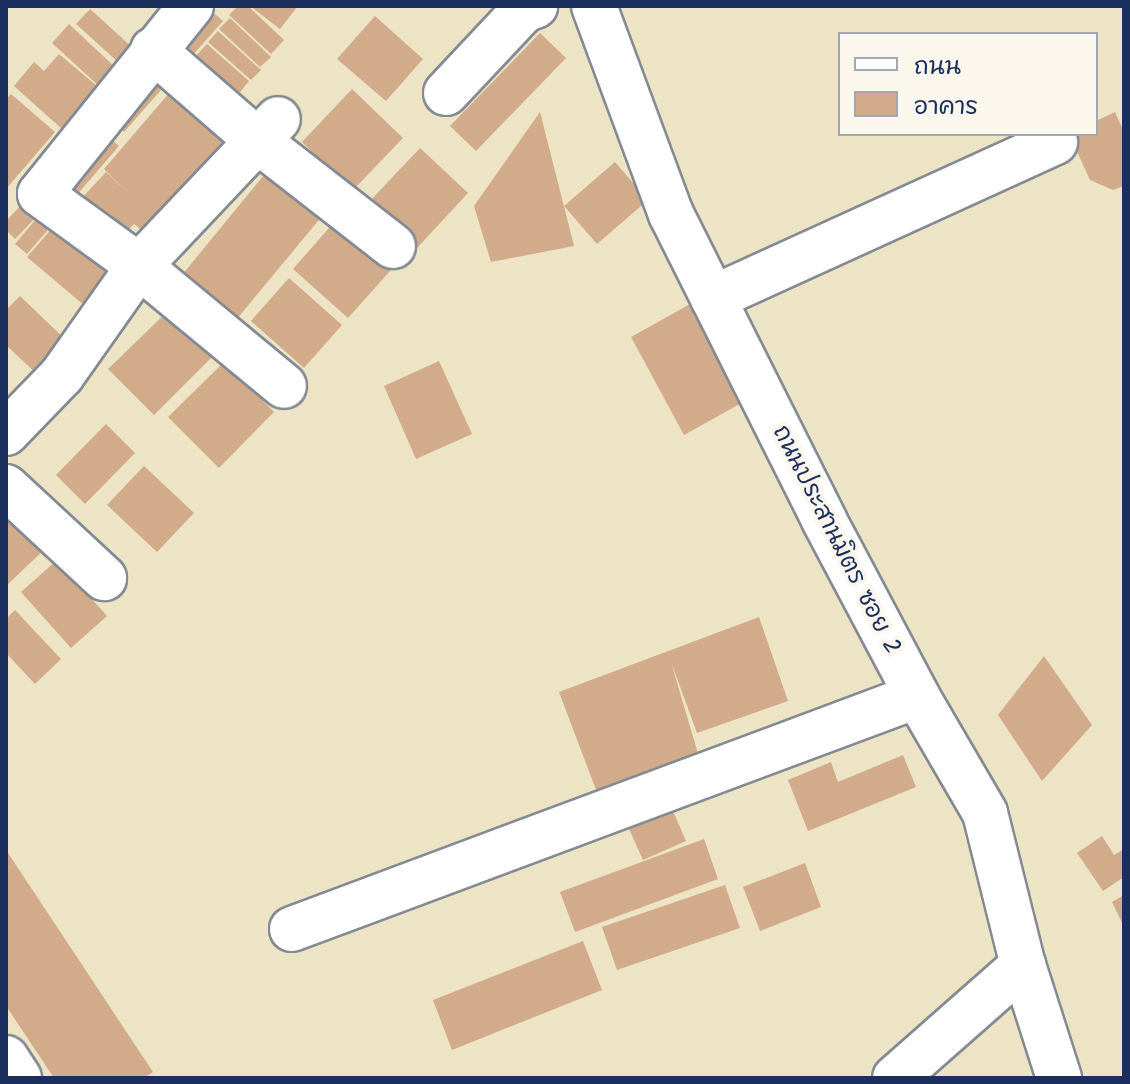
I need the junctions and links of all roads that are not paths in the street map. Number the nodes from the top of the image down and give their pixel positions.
1 (191, 6) edge
2 (535, 6) edge
3 (594, 6) edge
4 (153, 50) junction
5 (446, 93) dead end
6 (268, 130) junction
7 (1055, 142) dead end
8 (393, 246) dead end
9 (139, 266) junction
10 (713, 298) junction
11 (284, 386) dead end
12 (6, 433) edge
13 (6, 487) edge
14 (104, 578) dead end
15 (917, 696) junction
16 (292, 929) dead end
17 (1023, 965) junction
18 (6, 1058) edge
19 (19, 1078) edge
20 (895, 1078) edge
21 (1059, 1078) edge

1 - 4 street
2 - 5 street
3 - 10 street, ถนนประสานมิตร ซอย 2
4 - 6 street
4 - 9 street
6 - 8 street
6 - 9 street
7 - 10 street
9 - 11 street
9 - 12 street
10 - 15 street, ถนนประสานมิตร ซอย 2
13 - 14 street
15 - 16 street
15 - 17 street, ถนนประสานมิตร ซอย 2
17 - 20 street
17 - 21 street, ถนนประสานมิตร ซอย 2
18 - 19 street

